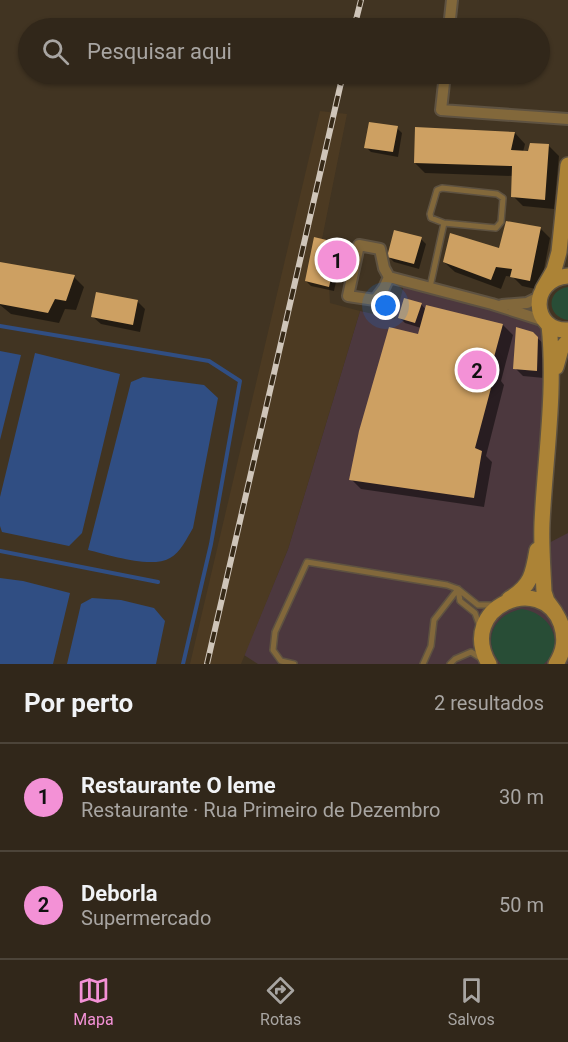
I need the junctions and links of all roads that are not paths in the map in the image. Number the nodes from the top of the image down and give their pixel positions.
1 (452, 0) edge
2 (450, 18) edge
3 (444, 84) edge
4 (568, 119) edge
5 (568, 165) edge
6 (444, 223) junction
7 (562, 226) junction
8 (568, 257) edge
9 (568, 276) edge
10 (388, 277) junction
11 (430, 288) junction
12 (541, 293) junction
13 (492, 304) junction
14 (547, 323) junction
15 (568, 330) edge
16 (568, 341) edge
17 (550, 390) junction
18 (542, 526) junction
19 (458, 590) junction
20 (502, 604) junction
21 (560, 617) edge
22 (482, 632) junction
23 (564, 652) edge
24 (294, 664) edge
25 (423, 664) edge
26 (450, 664) edge
27 (489, 664) edge

1 - 2 street
3 - 4 street
5 - 7 main road
6 - 6 lane
6 - 11 lane
7 - 8 main road
7 - 12 main road
9 - 12 main road
10 - 10 street
10 - 11 street
11 - 13 street
12 - 13 street
12 - 14 main road
13 - 14 street
14 - 15 main road
14 - 17 main road
16 - 17 main road
17 - 18 main road
18 - 20 main road
18 - 21 main road
19 - 20 lane
19 - 22 lane
19 - 24 lane
19 - 25 lane
20 - 21 main road
20 - 22 main road
21 - 23 main road
22 - 27 main road
26 - 27 lane

